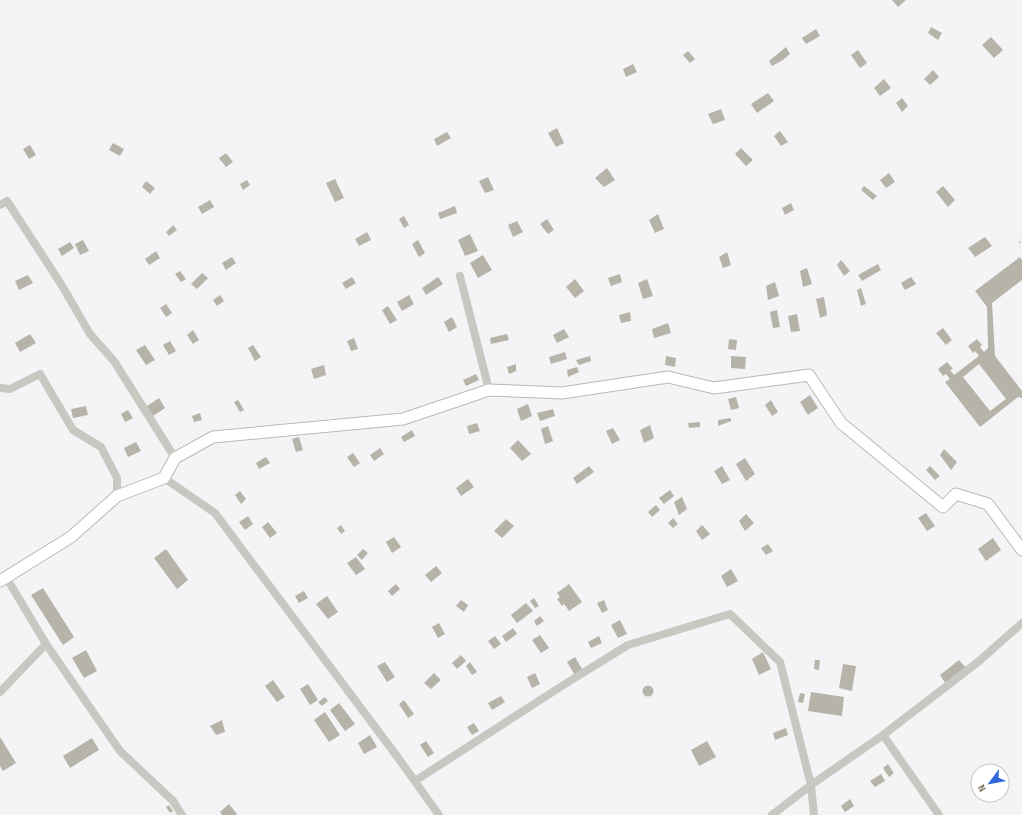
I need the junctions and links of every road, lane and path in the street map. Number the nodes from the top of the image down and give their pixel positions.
1 (0, 205) edge
2 (1022, 240) edge
3 (1019, 243) dead end
4 (460, 276) dead end
5 (0, 388) edge
6 (489, 390) junction
7 (175, 458) junction
8 (164, 478) junction
9 (118, 496) junction
10 (1022, 550) edge
11 (3, 579) edge
12 (1022, 623) edge
13 (46, 644) junction
14 (0, 692) edge
15 (883, 735) junction
16 (415, 781) junction
17 (811, 785) junction
18 (182, 815) edge
19 (439, 815) edge
20 (772, 815) edge
21 (814, 815) edge
22 (939, 815) edge

1 - 7 street
2 - 3 path
4 - 6 street
5 - 9 street
6 - 7 street
6 - 10 street
7 - 8 street
8 - 9 street
8 - 16 street
9 - 11 street
11 - 13 street
12 - 15 street
13 - 14 street
13 - 18 street
15 - 17 street
15 - 22 street
16 - 17 street
16 - 19 street
17 - 20 street
17 - 21 street

